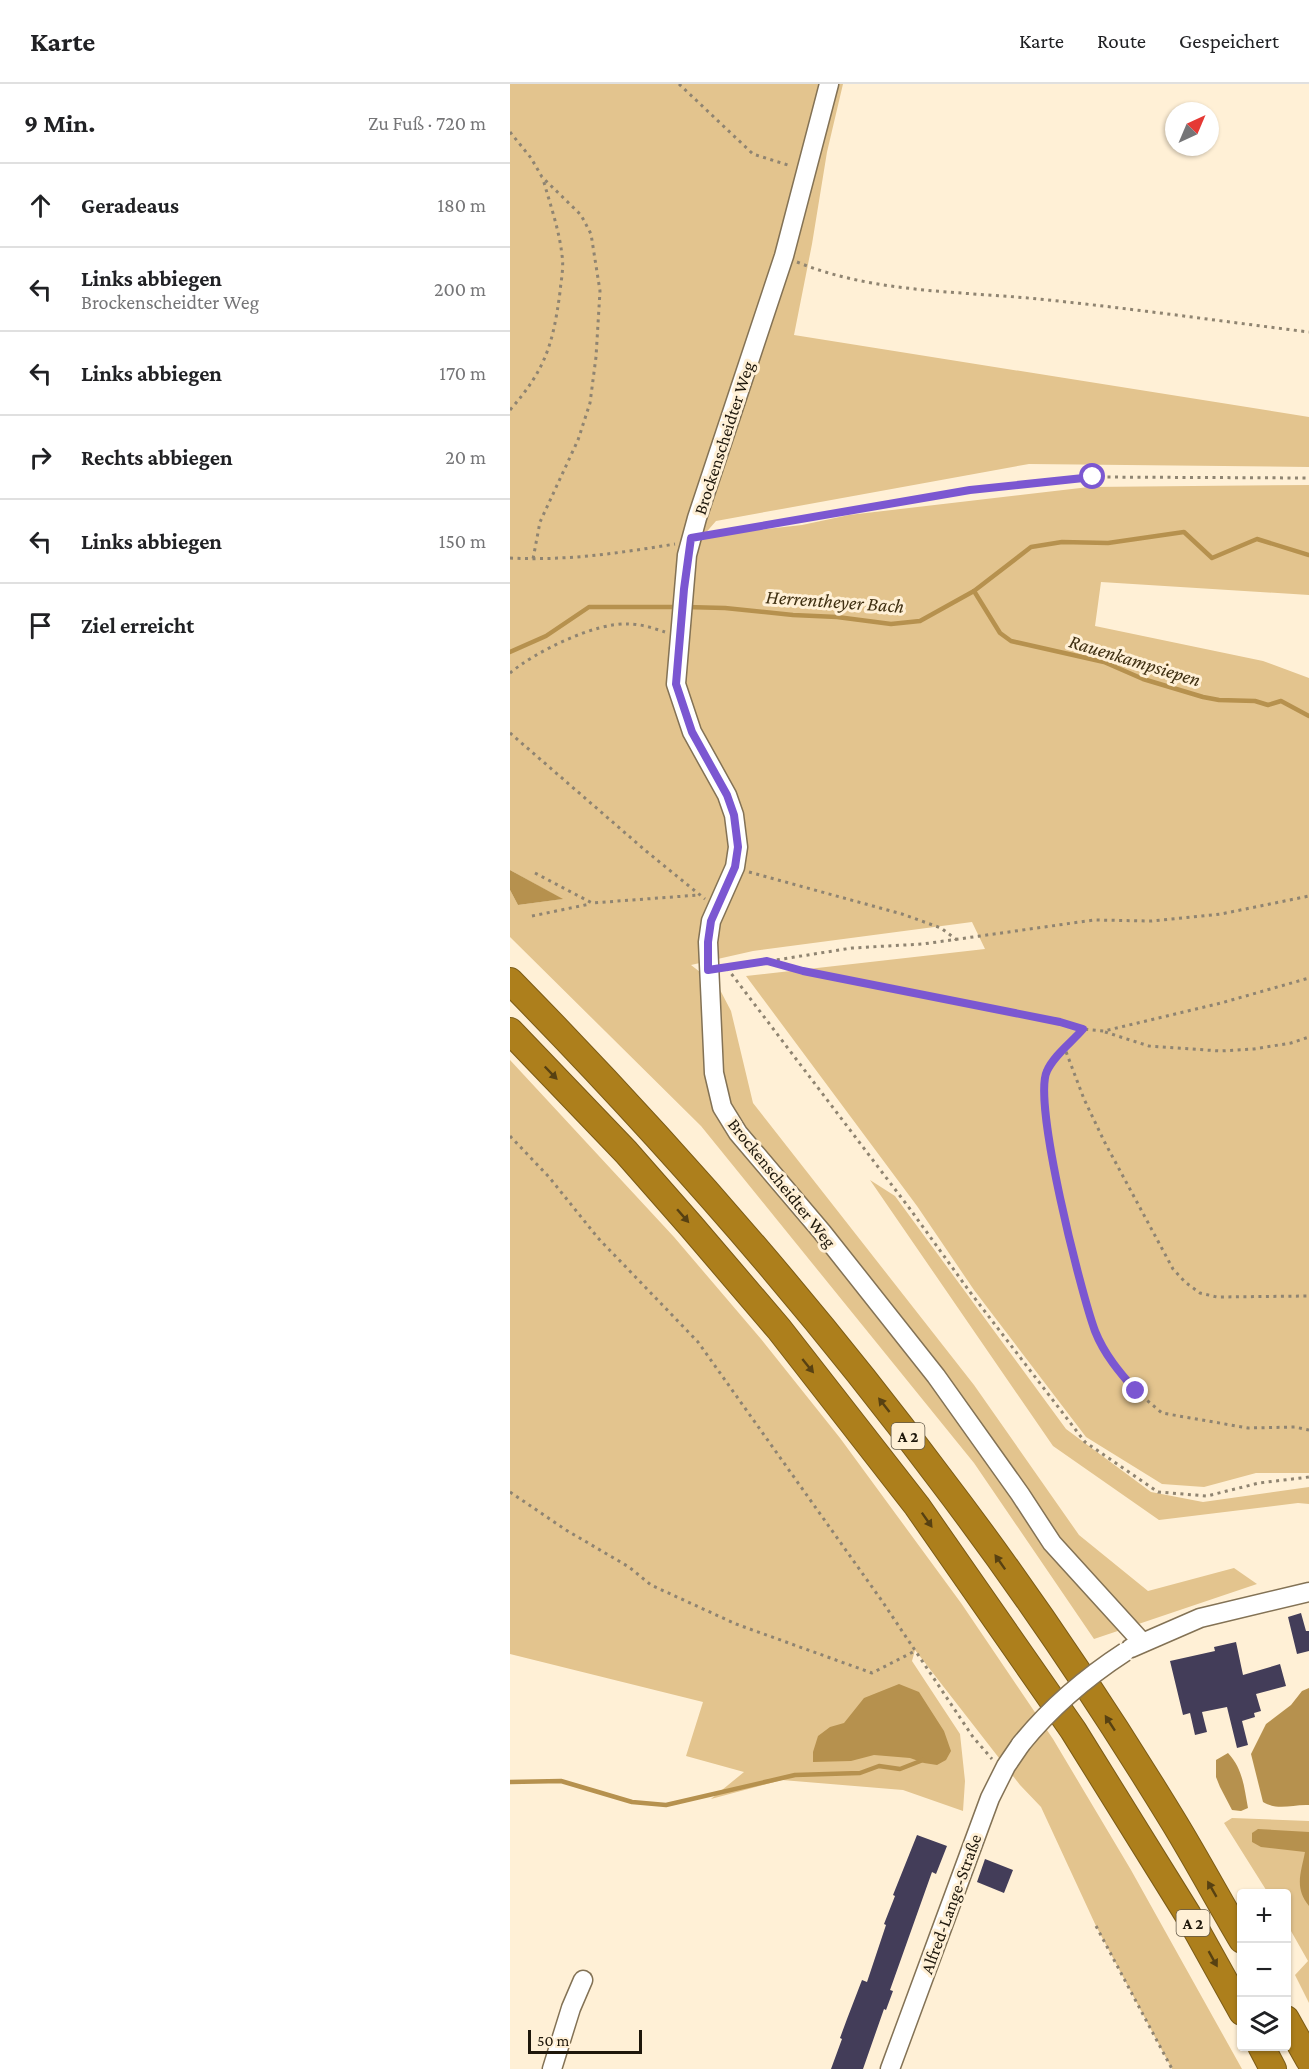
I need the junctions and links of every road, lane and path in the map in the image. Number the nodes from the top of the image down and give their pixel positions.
1 (679, 84) edge
2 (829, 84) edge
3 (510, 132) edge
4 (807, 171) junction
5 (542, 177) junction
6 (784, 256) junction
7 (1309, 332) edge
8 (510, 410) edge
9 (1309, 478) edge
10 (691, 538) junction
11 (510, 558) edge
12 (533, 559) junction
13 (681, 629) junction
14 (510, 673) edge
15 (510, 733) edge
16 (735, 867) junction
17 (534, 873) dead end
18 (699, 894) junction
19 (1309, 896) edge
20 (719, 901) junction
21 (592, 903) junction
22 (532, 916) dead end
23 (957, 940) junction
24 (767, 961) junction
25 (727, 968) junction
26 (708, 970) junction
27 (1309, 978) edge
28 (510, 981) edge
29 (1083, 1029) junction
30 (510, 1031) edge
31 (1104, 1031) junction
32 (1309, 1037) edge
33 (1065, 1049) junction
34 (510, 1136) edge
35 (1309, 1296) edge
36 (1309, 1430) edge
37 (1309, 1477) edge
38 (510, 1492) edge
39 (1309, 1592) edge
40 (1142, 1642) junction
41 (915, 1651) junction
42 (1006, 1766) junction
43 (1095, 1926) dead end
44 (1237, 1931) edge
45 (583, 1980) dead end
46 (1237, 2003) edge
47 (1291, 2026) edge
48 (1264, 2051) edge
49 (1309, 2060) edge
50 (552, 2069) edge
51 (890, 2069) edge
52 (1172, 2069) edge
53 (1273, 2069) edge

1 - 4 path
2 - 4 street, Brockenscheidter Weg
3 - 5 path
4 - 6 street, Brockenscheidter Weg
5 - 8 path
5 - 12 path
6 - 7 path
6 - 10 street, Brockenscheidter Weg
9 - 10 path
10 - 12 path
10 - 13 street, Brockenscheidter Weg
11 - 12 path
13 - 14 path
13 - 16 street, Brockenscheidter Weg
15 - 18 path
16 - 20 street, Brockenscheidter Weg
16 - 23 path
17 - 21 path
18 - 20 path
18 - 20 path
18 - 21 path
19 - 23 path
20 - 26 street, Brockenscheidter Weg
21 - 22 path
23 - 24 path
24 - 25 path
24 - 29 path
25 - 26 path
25 - 37 path
26 - 40 street, Brockenscheidter Weg
27 - 31 path
44 -> 28 highway, A 2
29 - 31 path
29 - 33 path
30 -> 46 highway, A 2
31 - 32 path
33 - 35 path
33 - 36 path
34 - 41 path
38 - 41 path
39 - 40 street, Alfred-Lange-Straße
40 - 42 street, Alfred-Lange-Straße, bridge
41 - 42 path
42 - 51 street, Alfred-Lange-Straße
43 - 52 path
45 - 50 street
47 - 49 highway
48 - 53 highway

